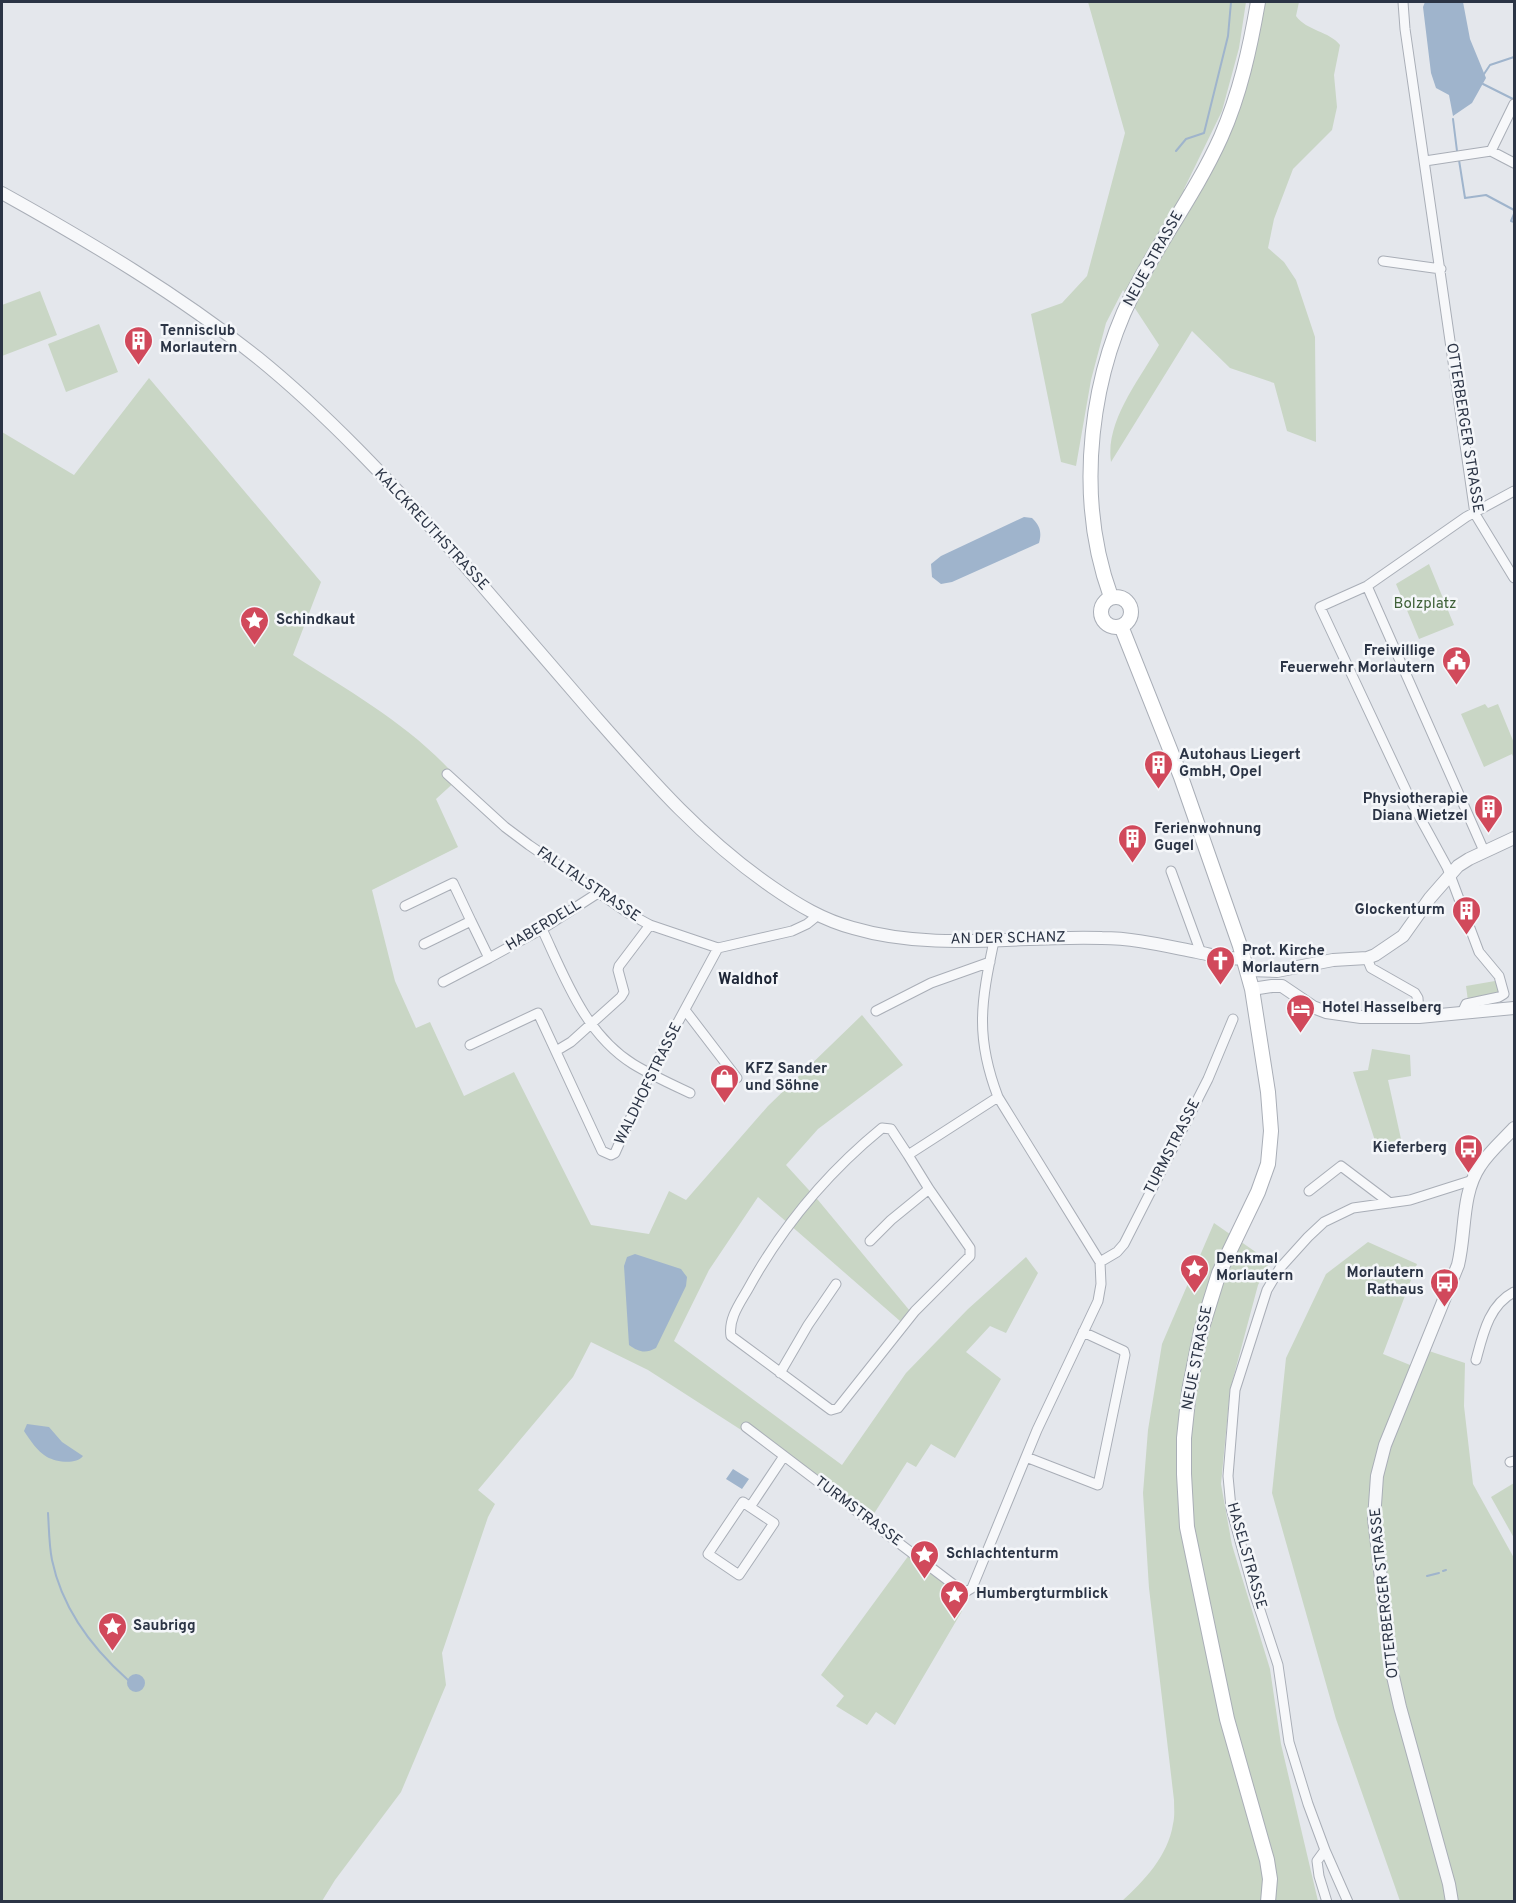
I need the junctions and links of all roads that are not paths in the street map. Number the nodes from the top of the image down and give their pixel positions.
1 (1258, 2) edge
2 (1403, 2) edge
3 (1515, 104) edge
4 (1491, 151) junction
5 (1425, 160) junction
6 (1515, 163) edge
7 (2, 193) edge
8 (1383, 261) dead end
9 (1441, 269) junction
10 (1515, 491) edge
11 (1475, 514) junction
12 (1515, 578) edge
13 (1367, 586) junction
14 (1111, 597) junction
15 (1121, 626) junction
16 (447, 774) dead end
17 (1515, 838) edge
18 (1484, 851) junction
19 (1171, 872) dead end
20 (1450, 873) junction
21 (598, 893) junction
22 (405, 906) dead end
23 (818, 916) junction
24 (471, 921) junction
25 (650, 925) junction
26 (542, 929) junction
27 (994, 941) junction
28 (424, 944) dead end
29 (718, 948) junction
30 (1201, 953) junction
31 (489, 958) junction
32 (1367, 958) junction
33 (990, 962) junction
34 (1246, 964) junction
35 (1276, 971) junction
36 (443, 982) dead end
37 (1277, 986) junction
38 (1252, 989) junction
39 (1515, 1008) edge
40 (685, 1010) junction
41 (876, 1011) dead end
42 (1462, 1013) junction
43 (1419, 1017) junction
44 (1233, 1018) dead end
45 (591, 1024) junction
46 (470, 1045) dead end
47 (556, 1051) junction
48 (650, 1074) junction
49 (737, 1078) dead end
50 (690, 1093) dead end
51 (998, 1097) junction
52 (1515, 1128) edge
53 (908, 1155) junction
54 (1473, 1180) junction
55 (929, 1189) junction
56 (1309, 1191) dead end
57 (1390, 1203) junction
58 (870, 1241) dead end
59 (1100, 1262) junction
60 (836, 1284) dead end
61 (1515, 1292) edge
62 (1083, 1332) junction
63 (1476, 1360) dead end
64 (780, 1373) junction
65 (746, 1427) dead end
66 (784, 1456) junction
67 (1026, 1457) junction
68 (750, 1507) junction
69 (1325, 1850) junction
70 (1268, 1902) edge
71 (1327, 1902) edge
72 (1348, 1902) edge
73 (1452, 1902) edge

1 - 14 main road, NEUE STRASSE
2 - 5 street, OTTERBERGER STRASSE
3 - 4 street
4 - 5 street
4 - 6 street
5 - 9 street, OTTERBERGER STRASSE
7 - 23 street, KALCKREUTHSTRASSE
8 - 9 street
9 - 11 street, OTTERBERGER STRASSE
10 - 11 street
11 - 12 street, OTTERBERGER STRASSE
11 - 13 street
13 - 18 street
13 - 20 street
14 - 15 main road
14 - 15 main road
15 - 34 main road, NEUE STRASSE
16 - 21 street, FALLTALSTRASSE
17 - 18 street
18 - 20 street
19 - 30 street
20 - 32 street
20 - 42 street
21 - 25 street, FALLTALSTRASSE
21 - 26 street, HABERDELL
22 - 24 street, HABERDELL
23 - 27 street, AN DER SCHANZ
23 - 29 street
24 - 28 street
24 - 31 street, HABERDELL
25 - 29 street, FALLTALSTRASSE
25 - 45 street
26 - 31 street, HABERDELL
26 - 45 street
27 - 30 street, AN DER SCHANZ
27 - 33 street
29 - 40 street, WALDHOFSTRASSE
30 - 34 street, AN DER SCHANZ
31 - 36 street, HABERDELL
32 - 35 street, AN DER SCHANZ
32 - 43 street
33 - 41 street
33 - 51 street
34 - 35 street, AN DER SCHANZ
34 - 38 main road, NEUE STRASSE
35 - 37 street
37 - 38 street
37 - 43 street
38 - 70 main road, NEUE STRASSE
39 - 42 street
40 - 48 street, WALDHOFSTRASSE
40 - 49 street, WALDHOFSTRASSE
42 - 43 street
44 - 59 street, TURMSTRASSE
45 - 47 street
45 - 48 street
46 - 47 street
47 - 48 street, WALDHOFSTRASSE
48 - 50 street
51 - 53 street
51 - 59 street
52 - 54 street, OTTERBERGER STRASSE
53 - 55 street
53 - 64 street
54 - 57 street, HASELSTRASSE
54 - 73 street, OTTERBERGER STRASSE
55 - 58 street
55 - 64 street
56 - 57 street
57 - 69 street, HASELSTRASSE
59 - 62 street, TURMSTRASSE
60 - 64 street
61 - 63 street
62 - 67 street, TURMSTRASSE
62 - 67 street
65 - 66 street, TURMSTRASSE
66 - 67 street, TURMSTRASSE
66 - 68 street
68 - 68 street
69 - 71 street
69 - 72 street, HASELSTRASSE

